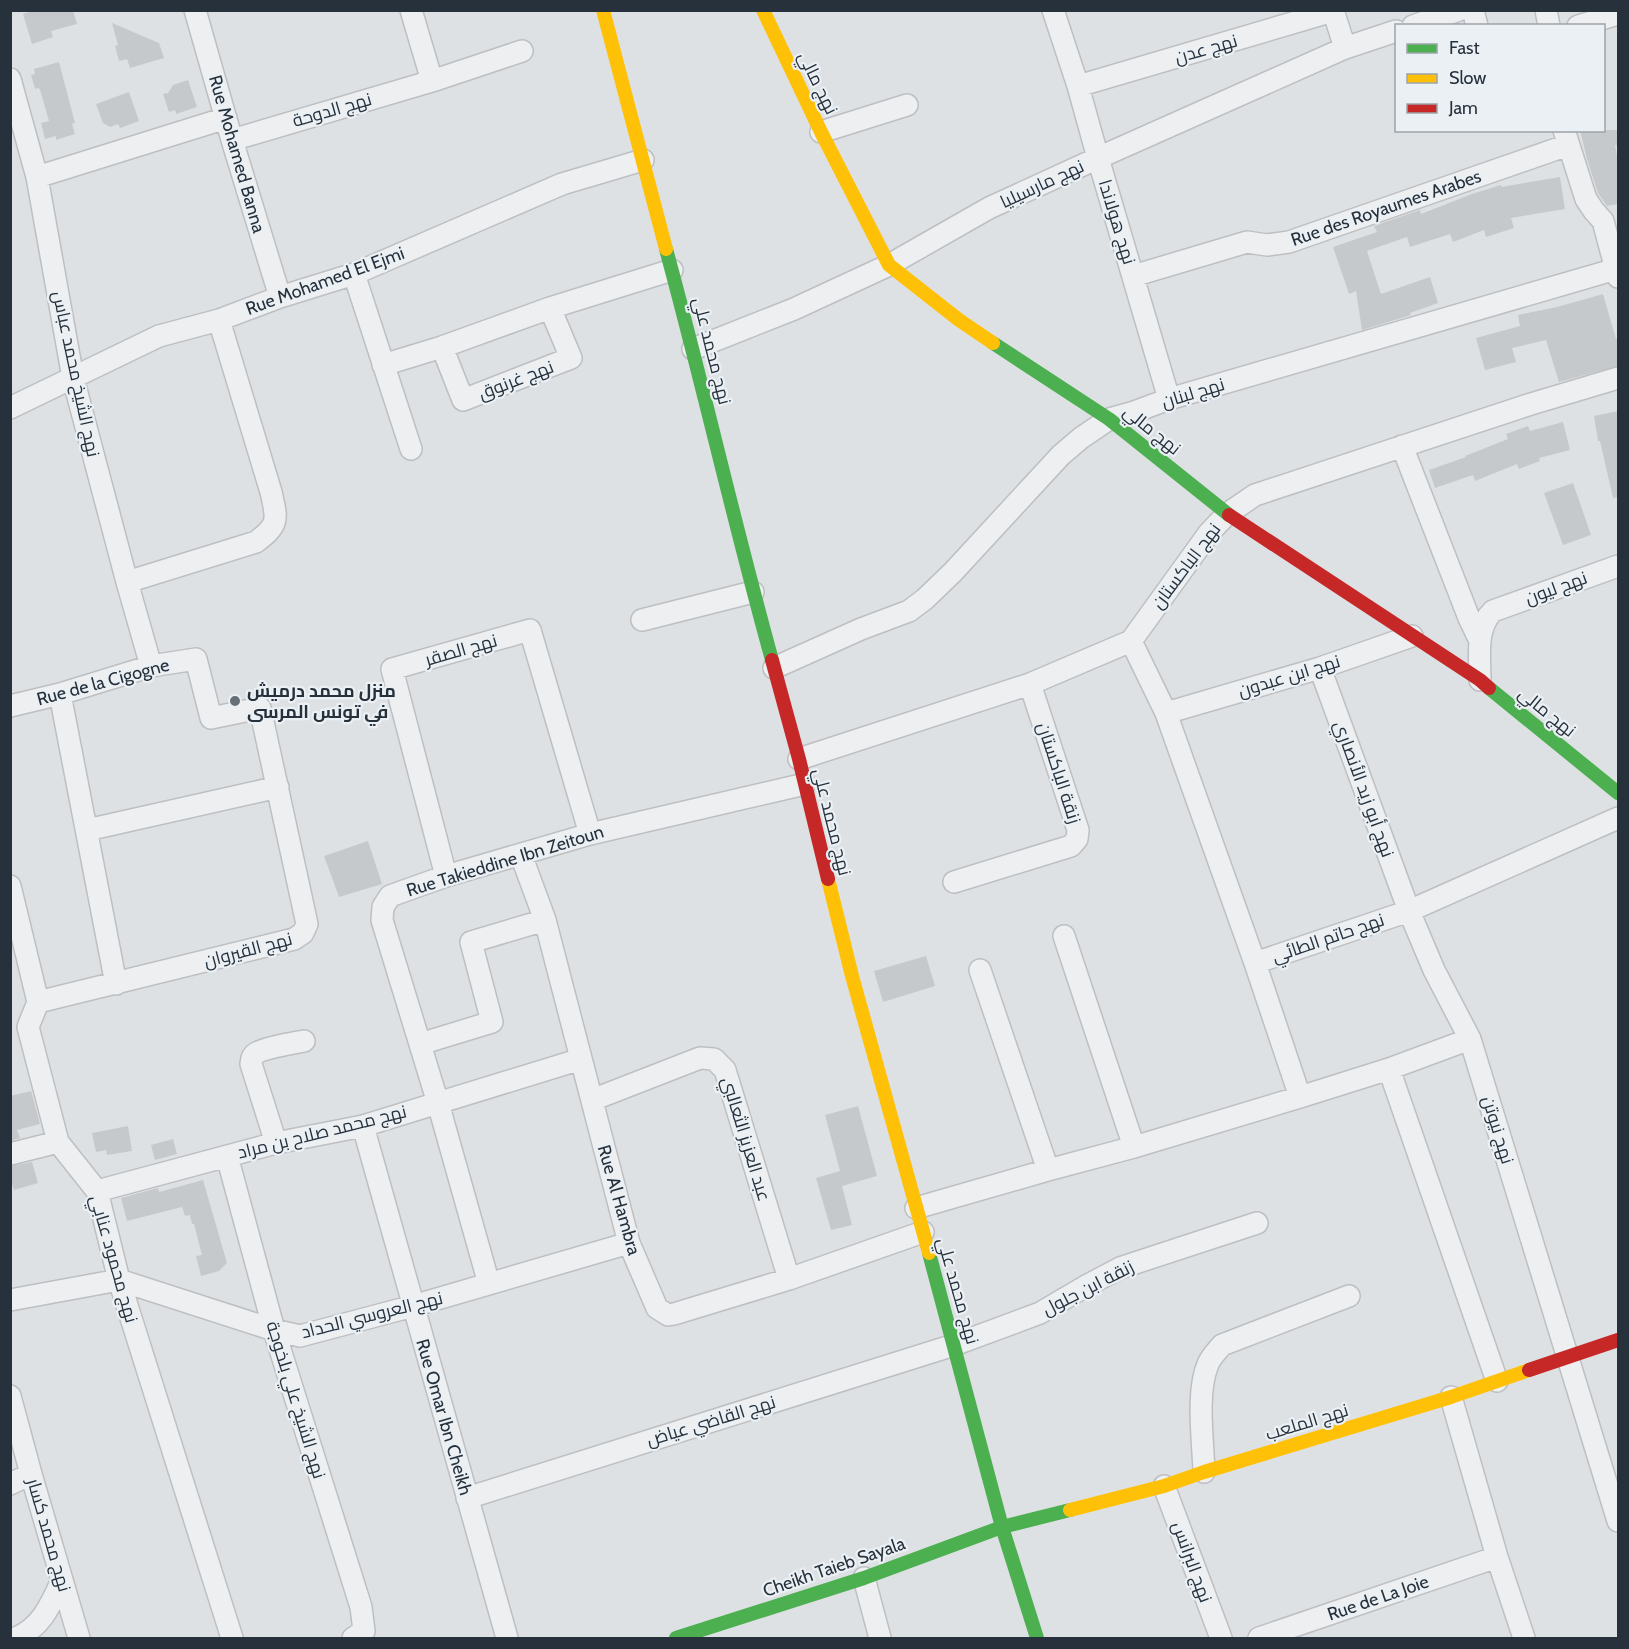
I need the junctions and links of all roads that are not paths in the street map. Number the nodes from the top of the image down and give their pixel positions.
1 (195, 10) edge
2 (411, 10) edge
3 (603, 10) edge
4 (1053, 10) edge
5 (1459, 10) edge
6 (764, 11) edge
7 (1333, 11) edge
8 (1618, 14) edge
9 (1419, 24) edge
10 (1585, 24) edge
11 (1395, 31) edge
12 (1345, 48) junction
13 (522, 51) dead end
14 (10, 79) edge
15 (432, 81) junction
16 (1078, 86) junction
17 (907, 105) dead end
18 (226, 118) junction
19 (821, 132) junction
20 (1566, 138) edge
21 (232, 140) junction
22 (1098, 158) junction
23 (643, 160) junction
24 (37, 177) junction
25 (1611, 218) edge
26 (889, 265) junction
27 (672, 270) junction
28 (1617, 273) edge
29 (354, 274) junction
30 (1133, 276) junction
31 (280, 297) junction
32 (550, 308) junction
33 (219, 320) junction
34 (442, 347) junction
35 (693, 349) junction
36 (383, 365) junction
37 (73, 378) junction
38 (1618, 378) edge
39 (1169, 399) junction
40 (10, 408) edge
41 (1109, 419) junction
42 (1402, 446) junction
43 (411, 449) dead end
44 (1227, 514) junction
45 (1618, 566) edge
46 (127, 582) junction
47 (753, 592) junction
48 (642, 620) dead end
49 (1412, 636) junction
50 (1131, 641) junction
51 (1480, 641) junction
52 (196, 659) joint
53 (151, 666) junction
54 (774, 668) junction
55 (1320, 668) junction
56 (1480, 680) junction
57 (1030, 684) junction
58 (60, 694) junction
59 (10, 706) edge
60 (1166, 713) junction
61 (799, 759) junction
62 (805, 784) junction
63 (278, 787) junction
64 (1618, 793) edge
65 (1618, 818) edge
66 (87, 830) junction
67 (590, 834) junction
68 (520, 855) junction
69 (446, 876) junction
70 (954, 882) dead end
71 (10, 886) edge
72 (1408, 911) junction
73 (545, 920) junction
74 (1064, 936) dead end
75 (1255, 963) junction
76 (980, 970) dead end
77 (116, 984) junction
78 (38, 1002) junction
79 (19, 1029) edge
80 (1470, 1039) junction
81 (304, 1041) dead end
82 (420, 1044) junction
83 (581, 1059) junction
84 (1389, 1069) junction
85 (1300, 1096) junction
86 (592, 1100) junction
87 (438, 1103) junction
88 (363, 1126) junction
89 (58, 1142) junction
90 (276, 1143) junction
91 (1134, 1147) junction
92 (10, 1154) edge
93 (227, 1156) junction
94 (1048, 1170) junction
95 (97, 1191) junction
96 (916, 1208) junction
97 (1257, 1223) dead end
98 (923, 1232) junction
99 (629, 1244) junction
100 (789, 1279) junction
101 (118, 1280) junction
102 (489, 1284) junction
103 (1349, 1296) dead end
104 (10, 1300) edge
105 (413, 1306) junction
106 (274, 1330) junction
107 (1618, 1340) edge
108 (954, 1345) junction
109 (1568, 1357) junction
110 (1497, 1381) junction
111 (10, 1396) edge
112 (1451, 1397) junction
113 (1204, 1472) junction
114 (31, 1474) junction
115 (10, 1484) edge
116 (1164, 1486) junction
117 (467, 1498) junction
118 (1618, 1521) edge
119 (1002, 1527) junction
120 (1497, 1557) junction
121 (864, 1578) junction
122 (62, 1580) junction
123 (16, 1638) edge
124 (79, 1638) edge
125 (232, 1638) edge
126 (353, 1638) edge
127 (507, 1638) edge
128 (676, 1638) edge
129 (880, 1638) edge
130 (1037, 1638) edge
131 (1221, 1638) edge
132 (1259, 1638) edge
133 (1524, 1638) edge

1 - 18 street, Rue Mohamed Banna
2 - 15 street
3 - 23 street, نهج محمد علي
4 - 16 street, نهج هولاندا
5 - 9 street
6 - 19 street, نهج مالي
7 - 12 street
7 - 16 street, نهج عدن
8 - 10 street
11 - 12 street, نهج مارسيليا
12 - 22 street, نهج مارسيليا
13 - 15 street, نهج الدوحة
14 - 24 street, نهج الشيخ محمد عباس
15 - 21 street, نهج الدوحة
16 - 22 street, نهج هولاندا
17 - 19 street
18 - 21 street, Rue Mohamed Banna
18 - 24 street
19 - 26 street, نهج مالي
20 - 25 street
20 - 30 street, Rue des Royaumes Arabes
21 - 31 street, Rue Mohamed Banna
22 - 26 street, نهج مارسيليا
22 - 30 street, نهج هولاندا
23 - 27 street, نهج محمد علي
23 - 29 street, Rue Mohamed El Ejmi
24 - 37 street, نهج الشيخ محمد عباس
25 - 28 street
26 - 35 street, نهج مارسيليا
26 - 41 street, نهج مالي
27 - 32 street
27 - 35 street, نهج محمد علي
28 - 39 street, نهج لبنان
29 - 31 street, Rue Mohamed El Ejmi
29 - 36 street
30 - 39 street, نهج هولاندا
31 - 33 street, Rue Mohamed El Ejmi
32 - 34 street
32 - 34 street, نهج غرنوق
33 - 37 street, Rue Mohamed El Ejmi
33 - 46 street
34 - 36 street
35 - 47 street, نهج محمد علي
36 - 43 street
37 - 40 street, Rue Mohamed El Ejmi
37 - 46 street, نهج الشيخ محمد عباس
38 - 42 street, نهج الباكستان
39 - 41 street, نهج لبنان
41 - 44 street, نهج مالي
41 - 54 street, نهج لبنان
42 - 44 street, نهج الباكستان
42 - 51 street
44 - 49 street, نهج مالي
44 - 50 street, نهج الباكستان
45 - 51 street, نهج ليون
46 - 53 street, نهج الشيخ محمد عباس
47 - 48 street
47 - 54 street, نهج محمد علي
49 - 55 street, نهج ابن عبدون
49 - 56 street, نهج مالي
50 - 57 street
50 - 60 street, نهج حاتم الطائي
51 - 56 street
52 - 53 street, Rue de la Cigogne
52 - 63 street, نهج القيروان
53 - 58 street, Rue de la Cigogne
54 - 61 street, نهج محمد علي
55 - 60 street, نهج ابن عبدون
55 - 72 street, نهج أبو زيد الأنصاري
56 - 64 street, نهج مالي
57 - 61 street
57 - 70 street, زنقة الباكستان
58 - 59 street, Rue de la Cigogne
58 - 66 street
60 - 75 street, نهج حاتم الطائي
61 - 62 street, نهج محمد علي
62 - 67 street, Rue Takieddine Ibn Zeitoun
62 - 96 street, نهج محمد علي
63 - 66 street
63 - 77 street, نهج القيروان
65 - 72 street, نهج حاتم الطائي
66 - 77 street
67 - 68 street, Rue Takieddine Ibn Zeitoun
67 - 69 street, نهج الصقر
68 - 69 street, Rue Takieddine Ibn Zeitoun
68 - 73 street, Rue Al Hambra
69 - 82 street, Rue Takieddine Ibn Zeitoun
71 - 78 street
72 - 75 street, نهج حاتم الطائي
72 - 80 street, نهج نيوتن
73 - 82 street
73 - 83 street, Rue Al Hambra
74 - 91 street
75 - 85 street
76 - 94 street
77 - 78 street, نهج القيروان
78 - 79 street, نهج محمود عنابي
79 - 89 street, نهج محمود عنابي
80 - 84 street
80 - 109 street, نهج نيوتن
81 - 90 street
82 - 87 street, Rue Takieddine Ibn Zeitoun
83 - 86 street, Rue Al Hambra
83 - 87 street, نهج محمد صلاح بن مراد
84 - 85 street
84 - 110 street
85 - 91 street
86 - 99 street, Rue Al Hambra
86 - 100 street, عبد العزيز الثعالبي
87 - 88 street, نهج محمد صلاح بن مراد
87 - 102 street, Rue Takieddine Ibn Zeitoun
88 - 90 street, نهج محمد صلاح بن مراد
88 - 105 street, Rue Omar Ibn Cheikh
89 - 92 street
89 - 95 street, نهج محمود عنابي
90 - 93 street, نهج محمد صلاح بن مراد
91 - 94 street
93 - 95 street, نهج محمد صلاح بن مراد
93 - 106 street, نهج الشيخ علي بلخوجة
94 - 96 street
95 - 101 street, نهج محمود عنابي
96 - 98 street, نهج محمد علي
97 - 108 street, زنقة ابن جلول
98 - 100 street, Rue Al Hambra
98 - 108 street, نهج محمد علي
99 - 100 street, Rue Al Hambra
99 - 102 street, نهج العروسي الحداد
101 - 104 street, نهج العروسي الحداد
101 - 106 street, نهج العروسي الحداد
101 - 125 street, نهج محمود عنابي
102 - 105 street, نهج العروسي الحداد
103 - 113 street
105 - 106 street, نهج العروسي الحداد
105 - 117 street, Rue Omar Ibn Cheikh
106 - 126 street, نهج الشيخ علي بلخوجة
107 - 109 street, نهج الملعب
108 - 117 street, نهج القاضي عياض
108 - 119 street, نهج محمد علي
109 - 110 street, نهج الملعب
109 - 118 street, نهج نيوتن
110 - 112 street, نهج الملعب
111 - 114 street, نهج محمد كسار
112 - 113 street, نهج الملعب
112 - 120 street
113 - 116 street, نهج الملعب
114 - 115 street
114 - 122 street, نهج محمد كسار
116 - 119 street, نهج الملعب
116 - 131 street, نهج البرانس
117 - 127 street, Rue Omar Ibn Cheikh
119 - 121 street, Cheikh Taieb Sayala
119 - 130 street, نهج محمد علي
120 - 132 street, Rue de La Joie
120 - 133 street
121 - 128 street, Cheikh Taieb Sayala
121 - 129 street
122 - 123 street
122 - 124 street, نهج محمد كسار

